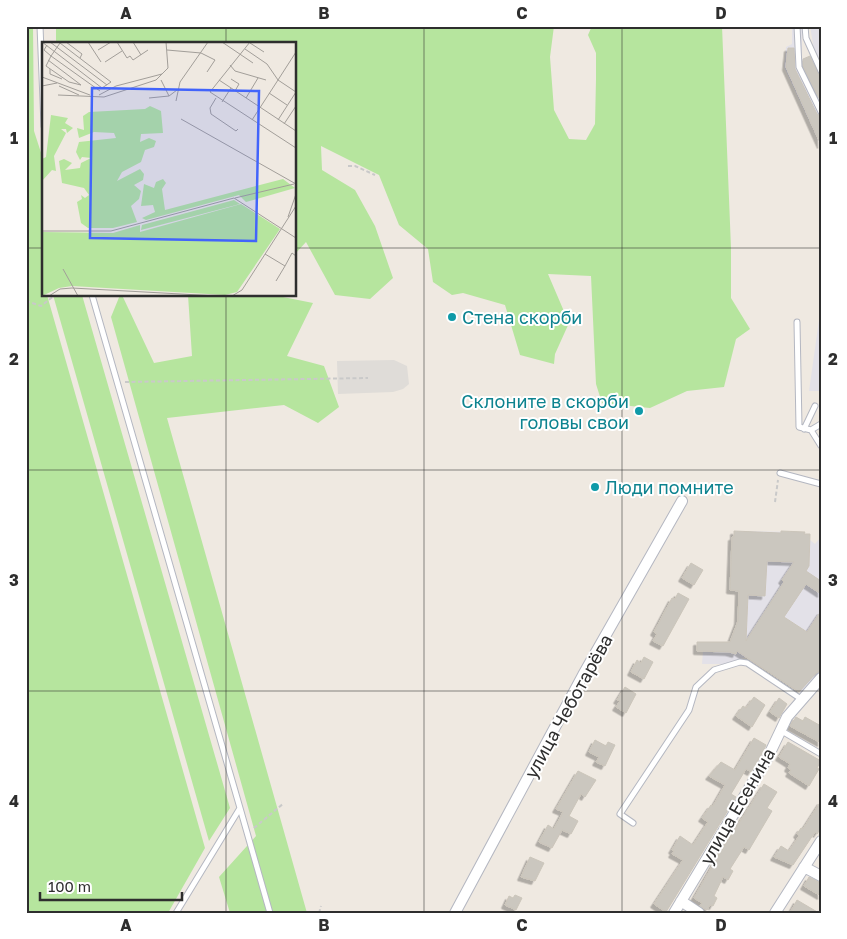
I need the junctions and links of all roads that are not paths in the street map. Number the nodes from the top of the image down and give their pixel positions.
1 (40, 26) edge
2 (797, 26) edge
3 (805, 26) edge
4 (821, 71) edge
5 (42, 76) edge
6 (821, 112) edge
7 (92, 296) edge
8 (797, 322) dead end
9 (815, 406) dead end
10 (821, 424) edge
11 (804, 429) junction
12 (811, 430) junction
13 (821, 446) edge
14 (780, 473) road end
15 (821, 484) edge
16 (682, 500) dead end
17 (821, 678) edge
18 (801, 699) junction
19 (779, 730) junction
20 (821, 754) edge
21 (240, 808) junction
22 (632, 823) dead end
23 (821, 841) edge
24 (804, 867) junction
25 (821, 876) edge
26 (681, 901) junction
27 (176, 913) edge
28 (270, 913) edge
29 (455, 913) edge
30 (674, 913) edge
31 (699, 913) edge
32 (775, 913) edge

1 - 5 lane
2 - 6 lane
3 - 4 lane
7 - 21 lane
8 - 11 lane
9 - 11 lane
10 - 12 lane
11 - 12 lane
12 - 13 lane
14 - 15 lane
16 - 29 street, улица Чеботарёва
17 - 18 street, улица Есенина
18 - 19 street, улица Есенина
18 - 22 lane
19 - 20 lane
19 - 26 street, улица Есенина
21 - 27 lane
21 - 28 lane
23 - 24 street
24 - 25 street
24 - 32 street
26 - 30 street, улица Есенина
26 - 31 street

